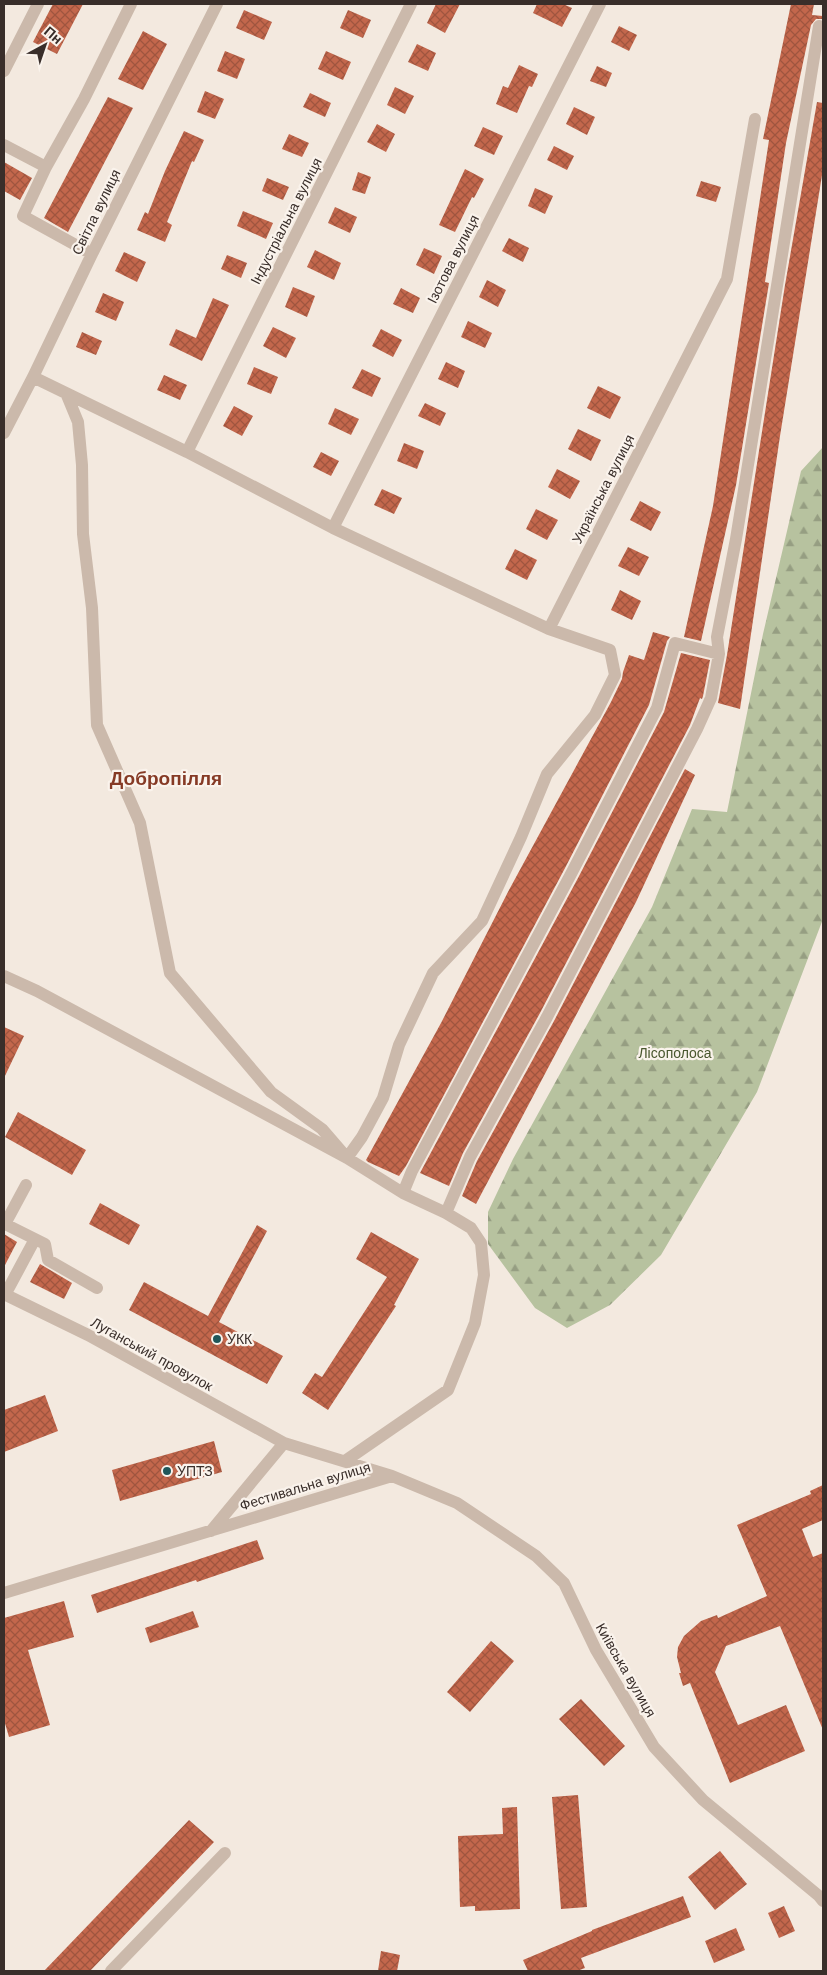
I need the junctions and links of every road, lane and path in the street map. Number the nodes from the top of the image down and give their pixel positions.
1 (38, 4) edge
2 (131, 4) edge
3 (217, 4) edge
4 (411, 4) edge
5 (597, 5) edge
6 (819, 26) dead end
7 (4, 72) edge
8 (755, 119) dead end
9 (4, 145) edge
10 (46, 167) junction
11 (92, 254) junction
12 (33, 377) junction
13 (66, 393) junction
14 (4, 433) edge
15 (188, 452) junction
16 (333, 528) junction
17 (549, 629) junction
18 (719, 654) junction
19 (4, 976) edge
20 (347, 1158) junction
21 (26, 1185) dead end
22 (404, 1193) junction
23 (446, 1214) junction
24 (35, 1239) junction
25 (97, 1288) dead end
26 (4, 1294) edge
27 (284, 1444) junction
28 (345, 1461) junction
29 (392, 1476) junction
30 (211, 1531) junction
31 (4, 1593) edge
32 (225, 1853) dead end
33 (823, 1901) edge
34 (111, 1971) edge

1 - 7 street
2 - 10 street
3 - 11 street, Світла вулиця
4 - 15 street, Індустріальна вулиця
5 - 16 street, Ізотова вулиця
6 - 18 street
8 - 17 street, Українська вулиця
9 - 10 street
10 - 11 street
11 - 12 street, Світла вулиця
12 - 13 street
12 - 14 street, Світла вулиця
13 - 15 street
13 - 20 street
15 - 16 street
16 - 17 street
17 - 20 street
18 - 22 street
18 - 23 street
19 - 20 street
20 - 22 street
21 - 24 street
22 - 23 street
23 - 28 street
24 - 25 street
24 - 26 street
26 - 27 street, Луганський провулок
27 - 28 street, Фестивальна вулиця
27 - 30 street, Фестивальна вулиця
28 - 29 street, Фестивальна вулиця
29 - 30 street, Фестивальна вулиця
29 - 33 street, Київська вулиця
30 - 31 street, Фестивальна вулиця
32 - 34 street

